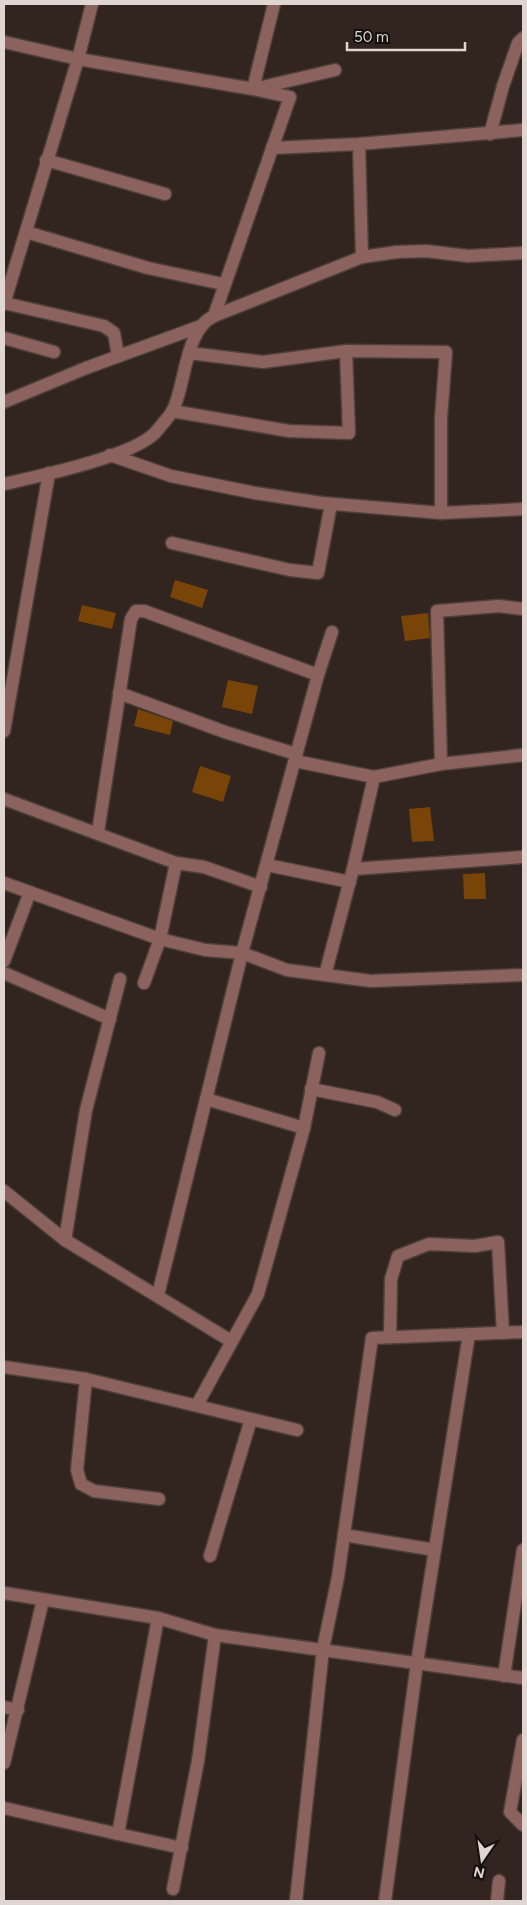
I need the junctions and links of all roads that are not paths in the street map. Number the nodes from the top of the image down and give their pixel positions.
1 (92, 4) edge
2 (274, 4) edge
3 (523, 38) edge
4 (4, 42) edge
5 (78, 59) junction
6 (335, 70) dead end
7 (253, 89) junction
8 (523, 130) edge
9 (490, 134) junction
10 (359, 144) junction
11 (272, 148) junction
12 (46, 160) junction
13 (166, 194) dead end
14 (26, 232) junction
15 (523, 253) edge
16 (362, 257) junction
17 (223, 284) junction
18 (4, 303) edge
19 (214, 316) junction
20 (201, 326) junction
21 (4, 338) edge
22 (346, 350) junction
23 (54, 352) dead end
24 (189, 353) junction
25 (118, 356) junction
26 (4, 402) edge
27 (172, 411) junction
28 (110, 455) junction
29 (49, 473) junction
30 (4, 484) edge
31 (331, 504) junction
32 (523, 509) edge
33 (441, 513) junction
34 (172, 543) dead end
35 (523, 609) edge
36 (332, 632) dead end
37 (318, 676) junction
38 (120, 693) junction
39 (4, 731) edge
40 (523, 754) edge
41 (296, 757) junction
42 (441, 764) junction
43 (374, 777) junction
44 (4, 799) edge
45 (98, 832) junction
46 (523, 857) edge
47 (176, 863) junction
48 (267, 865) junction
49 (353, 869) junction
50 (4, 882) edge
51 (350, 882) junction
52 (260, 887) junction
53 (30, 892) junction
54 (160, 939) junction
55 (242, 953) junction
56 (4, 961) edge
57 (4, 973) edge
58 (325, 975) junction
59 (523, 975) edge
60 (120, 979) dead end
61 (144, 983) dead end
62 (110, 1019) junction
63 (320, 1053) dead end
64 (311, 1089) junction
65 (206, 1099) junction
66 (395, 1110) dead end
67 (304, 1128) junction
68 (4, 1191) edge
69 (65, 1240) junction
70 (158, 1295) junction
71 (523, 1332) edge
72 (503, 1333) junction
73 (469, 1334) junction
74 (390, 1337) junction
75 (231, 1341) junction
76 (4, 1367) edge
77 (86, 1379) junction
78 (197, 1405) junction
79 (251, 1419) junction
80 (297, 1430) dead end
81 (159, 1499) dead end
82 (344, 1535) junction
83 (435, 1550) junction
84 (523, 1550) edge
85 (210, 1556) dead end
86 (4, 1593) edge
87 (43, 1600) junction
88 (158, 1618) junction
89 (215, 1634) junction
90 (323, 1649) junction
91 (417, 1663) junction
92 (504, 1676) junction
93 (523, 1678) edge
94 (4, 1707) edge
95 (18, 1710) junction
96 (523, 1740) edge
97 (4, 1764) edge
98 (4, 1808) edge
99 (523, 1825) edge
100 (118, 1834) junction
101 (182, 1848) junction
102 (499, 1881) dead end
103 (174, 1889) dead end
104 (296, 1901) edge
105 (385, 1901) edge
106 (497, 1901) edge

1 - 5 street
2 - 7 street
3 - 9 street
4 - 5 street
5 - 7 street
5 - 12 street
6 - 7 street
7 - 11 street
8 - 9 street
9 - 10 street
10 - 11 street
10 - 16 street
11 - 17 street
12 - 13 street
12 - 14 street
14 - 17 street
14 - 18 street
15 - 16 street
16 - 19 street
17 - 19 street
18 - 25 street
19 - 20 street
20 - 24 street
20 - 25 street
21 - 23 street
22 - 24 street
22 - 27 street
22 - 33 street
24 - 27 street
25 - 26 street
27 - 28 street
28 - 29 street
28 - 31 street
29 - 30 street
29 - 39 street
31 - 33 street
31 - 34 street
32 - 33 street
35 - 42 street
36 - 37 street
37 - 38 street
37 - 41 street
38 - 41 street
38 - 45 street
40 - 42 street
41 - 43 street
41 - 48 street
42 - 43 street
43 - 49 street
44 - 45 street
45 - 47 street
46 - 49 street
47 - 52 street
47 - 54 street
48 - 51 street
48 - 52 street
49 - 51 street
50 - 53 street
51 - 58 street
52 - 55 street
53 - 54 street
53 - 56 street
54 - 55 street
54 - 61 street
55 - 58 street
55 - 65 street
57 - 62 street
58 - 59 street
60 - 62 street
62 - 69 street
63 - 64 street
64 - 66 street
64 - 67 street
65 - 67 street
65 - 70 street
67 - 75 street
68 - 69 street
69 - 70 street
70 - 75 street
71 - 72 street
72 - 73 street
72 - 74 street
73 - 74 street
73 - 83 street
74 - 82 street
75 - 78 street
76 - 77 street
77 - 78 street
77 - 81 street
78 - 79 street
79 - 80 street
79 - 85 street
82 - 83 street
82 - 90 street
83 - 91 street
84 - 92 street
86 - 87 street
87 - 88 street
87 - 95 street
88 - 89 street
88 - 100 street
89 - 90 street
89 - 101 street
90 - 91 street
90 - 104 street
91 - 92 street
91 - 105 street
92 - 93 street
94 - 95 street
95 - 97 street
96 - 99 street
98 - 100 street
100 - 101 street
101 - 103 street
102 - 106 street

